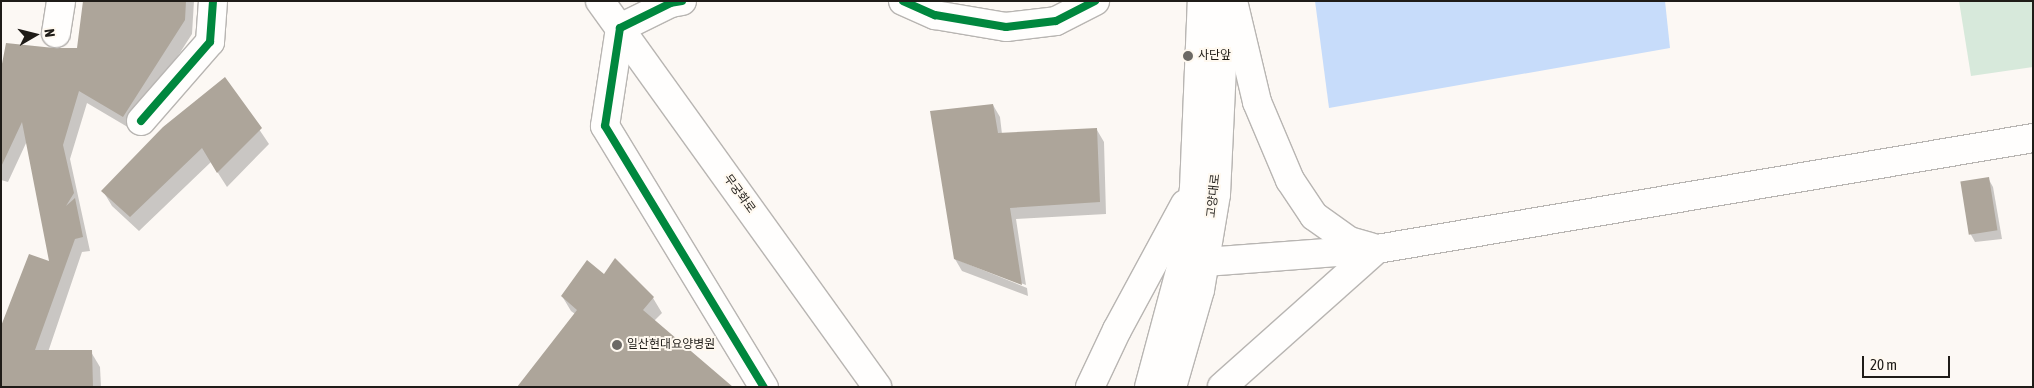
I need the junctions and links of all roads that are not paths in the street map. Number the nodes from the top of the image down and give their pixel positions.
1 (61, 1) edge
2 (213, 1) edge
3 (600, 1) edge
4 (682, 1) edge
5 (903, 1) edge
6 (1095, 1) edge
7 (1202, 1) edge
8 (1225, 1) edge
9 (1233, 1) edge
10 (620, 28) junction
11 (56, 33) dead end
12 (141, 121) dead end
13 (2033, 138) edge
14 (1194, 188) junction
15 (1377, 249) junction
16 (1205, 262) junction
17 (877, 386) edge
18 (764, 387) edge
19 (1090, 387) edge
20 (1149, 387) edge
21 (1172, 387) edge
22 (1222, 387) edge

1 - 11 main road
2 - 12 main road
3 - 10 main road, 무궁화로
4 - 10 main road
5 - 6 main road
7 - 14 main road, 고양대로
8 - 16 main road, 고양대로
9 - 15 main road
10 - 17 main road, 무궁화로
10 - 18 main road
13 - 15 main road
14 - 19 main road
14 - 20 main road, 고양대로
15 - 16 main road
15 - 22 main road
16 - 21 main road, 고양대로

